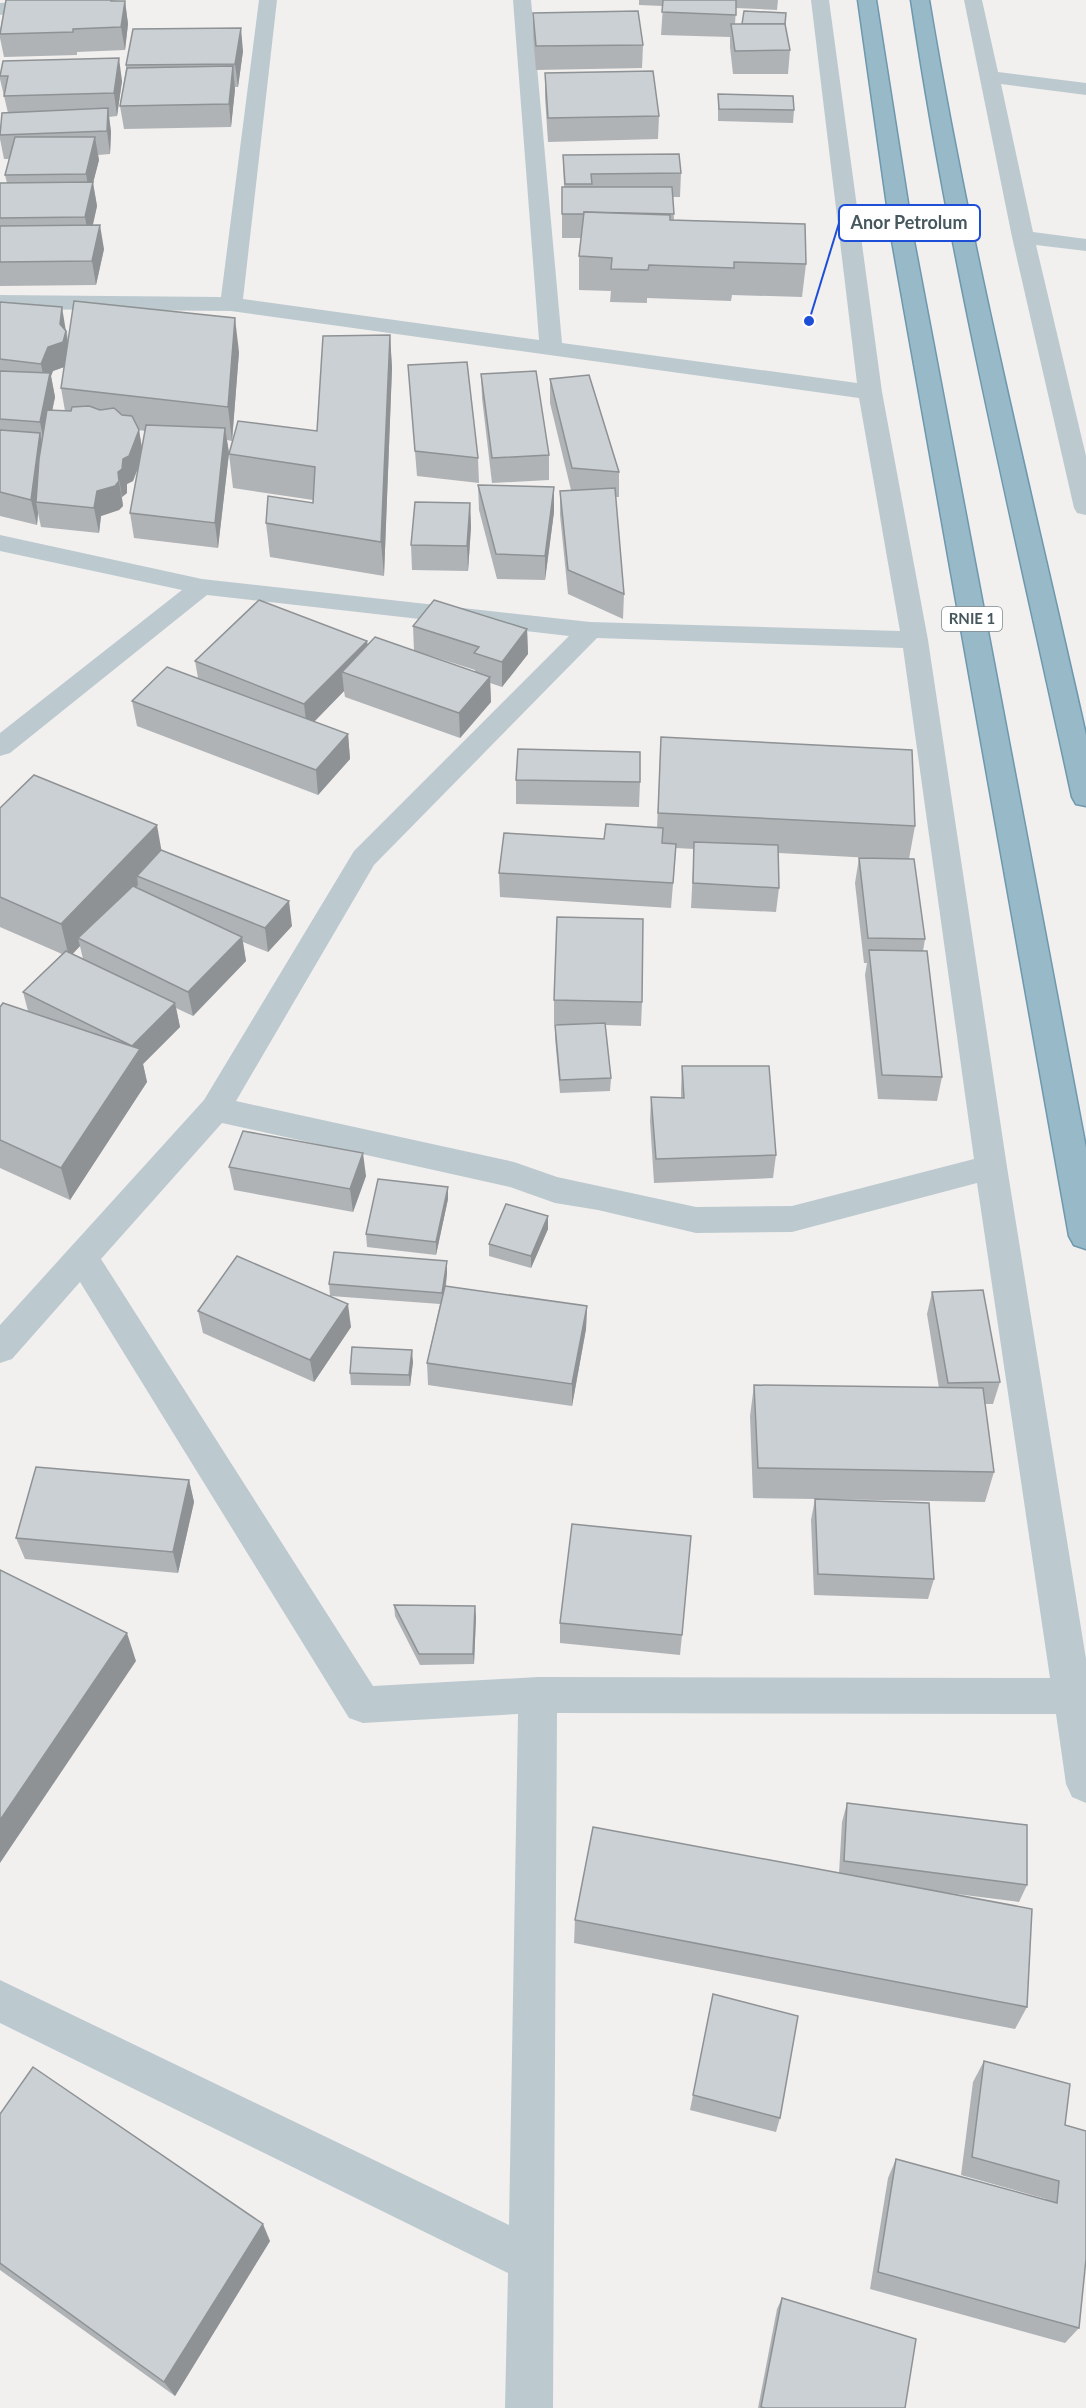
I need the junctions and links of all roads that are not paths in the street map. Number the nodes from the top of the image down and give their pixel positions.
1 (110, 0) edge
2 (268, 0) edge
3 (522, 0) edge
4 (820, 0) edge
5 (867, 0) edge
6 (920, 0) edge
7 (973, 0) edge
8 (0, 9) edge
9 (991, 76) junction
10 (1086, 89) edge
11 (1023, 237) junction
12 (1086, 245) edge
13 (0, 302) edge
14 (231, 304) junction
15 (551, 348) junction
16 (870, 392) junction
17 (1086, 508) edge
18 (0, 543) edge
19 (202, 587) junction
20 (590, 630) junction
21 (915, 640) junction
22 (0, 747) edge
23 (1086, 797) edge
24 (215, 1109) junction
25 (991, 1167) junction
26 (1086, 1236) edge
27 (83, 1258) junction
28 (0, 1349) edge
29 (538, 1695) junction
30 (1072, 1696) junction
31 (1086, 1784) edge
32 (0, 2001) edge
33 (531, 2260) junction
34 (529, 2408) edge

1 - 8 street
2 - 14 street
3 - 15 street
4 - 16 street
5 - 26 highway, RNIE 1
6 - 23 highway
7 - 9 street
9 - 10 street
9 - 11 street
11 - 12 street
11 - 17 street
13 - 14 street
14 - 15 street
15 - 16 street
16 - 21 street
18 - 19 street
19 - 20 street
19 - 22 street
20 - 21 street
20 - 24 street
21 - 25 street
24 - 25 street
24 - 27 street
25 - 30 street
27 - 28 street
27 - 29 street
29 - 30 street
29 - 33 street
30 - 31 street
32 - 33 street
33 - 34 street

